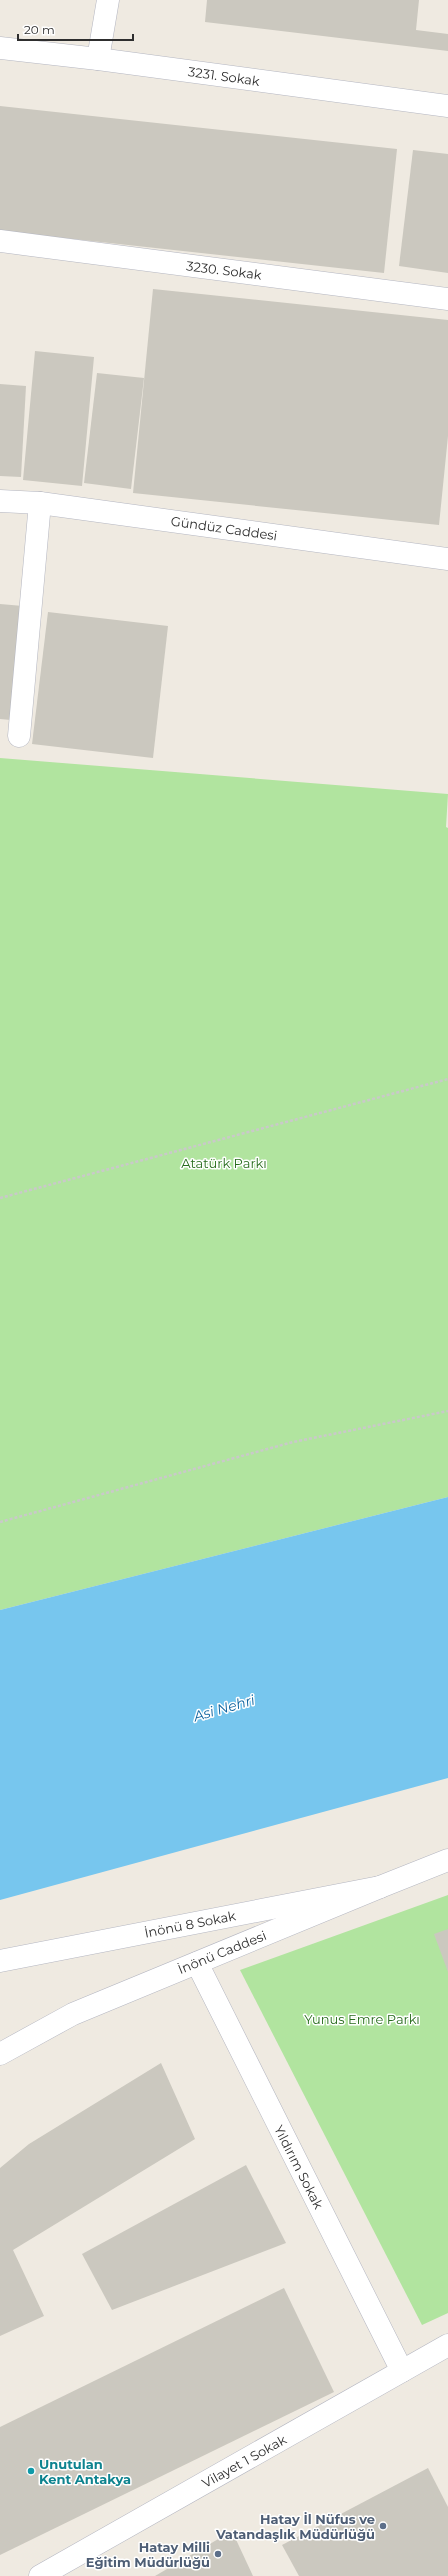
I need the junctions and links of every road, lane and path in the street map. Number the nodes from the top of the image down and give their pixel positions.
1 (108, 0) edge
2 (0, 48) edge
3 (98, 59) junction
4 (448, 106) edge
5 (0, 241) edge
6 (448, 299) edge
7 (0, 501) edge
8 (40, 503) junction
9 (448, 559) edge
10 (19, 736) dead end
11 (448, 1079) edge
12 (0, 1198) edge
13 (448, 1411) edge
14 (0, 1522) edge
15 (448, 1860) edge
16 (380, 1887) junction
17 (0, 1961) edge
18 (196, 1963) junction
19 (0, 2054) edge
20 (448, 2345) edge
21 (402, 2371) junction
22 (40, 2576) edge

1 - 3 street
2 - 3 street, 3231. Sokak
3 - 4 street, 3231. Sokak
5 - 6 street, 3230. Sokak
7 - 8 street, Gündüz Caddesi
8 - 9 street, Gündüz Caddesi
8 - 10 street
11 - 12 path
13 - 14 path
15 - 16 street, İnönü Caddesi
16 - 17 street, İnönü 8 Sokak
16 - 18 street, İnönü Caddesi
18 - 19 street, İnönü Caddesi
18 - 21 street, Yıldırım Sokak
20 - 21 street, Vilayet 1 Sokak
21 - 22 street, Vilayet 1 Sokak

